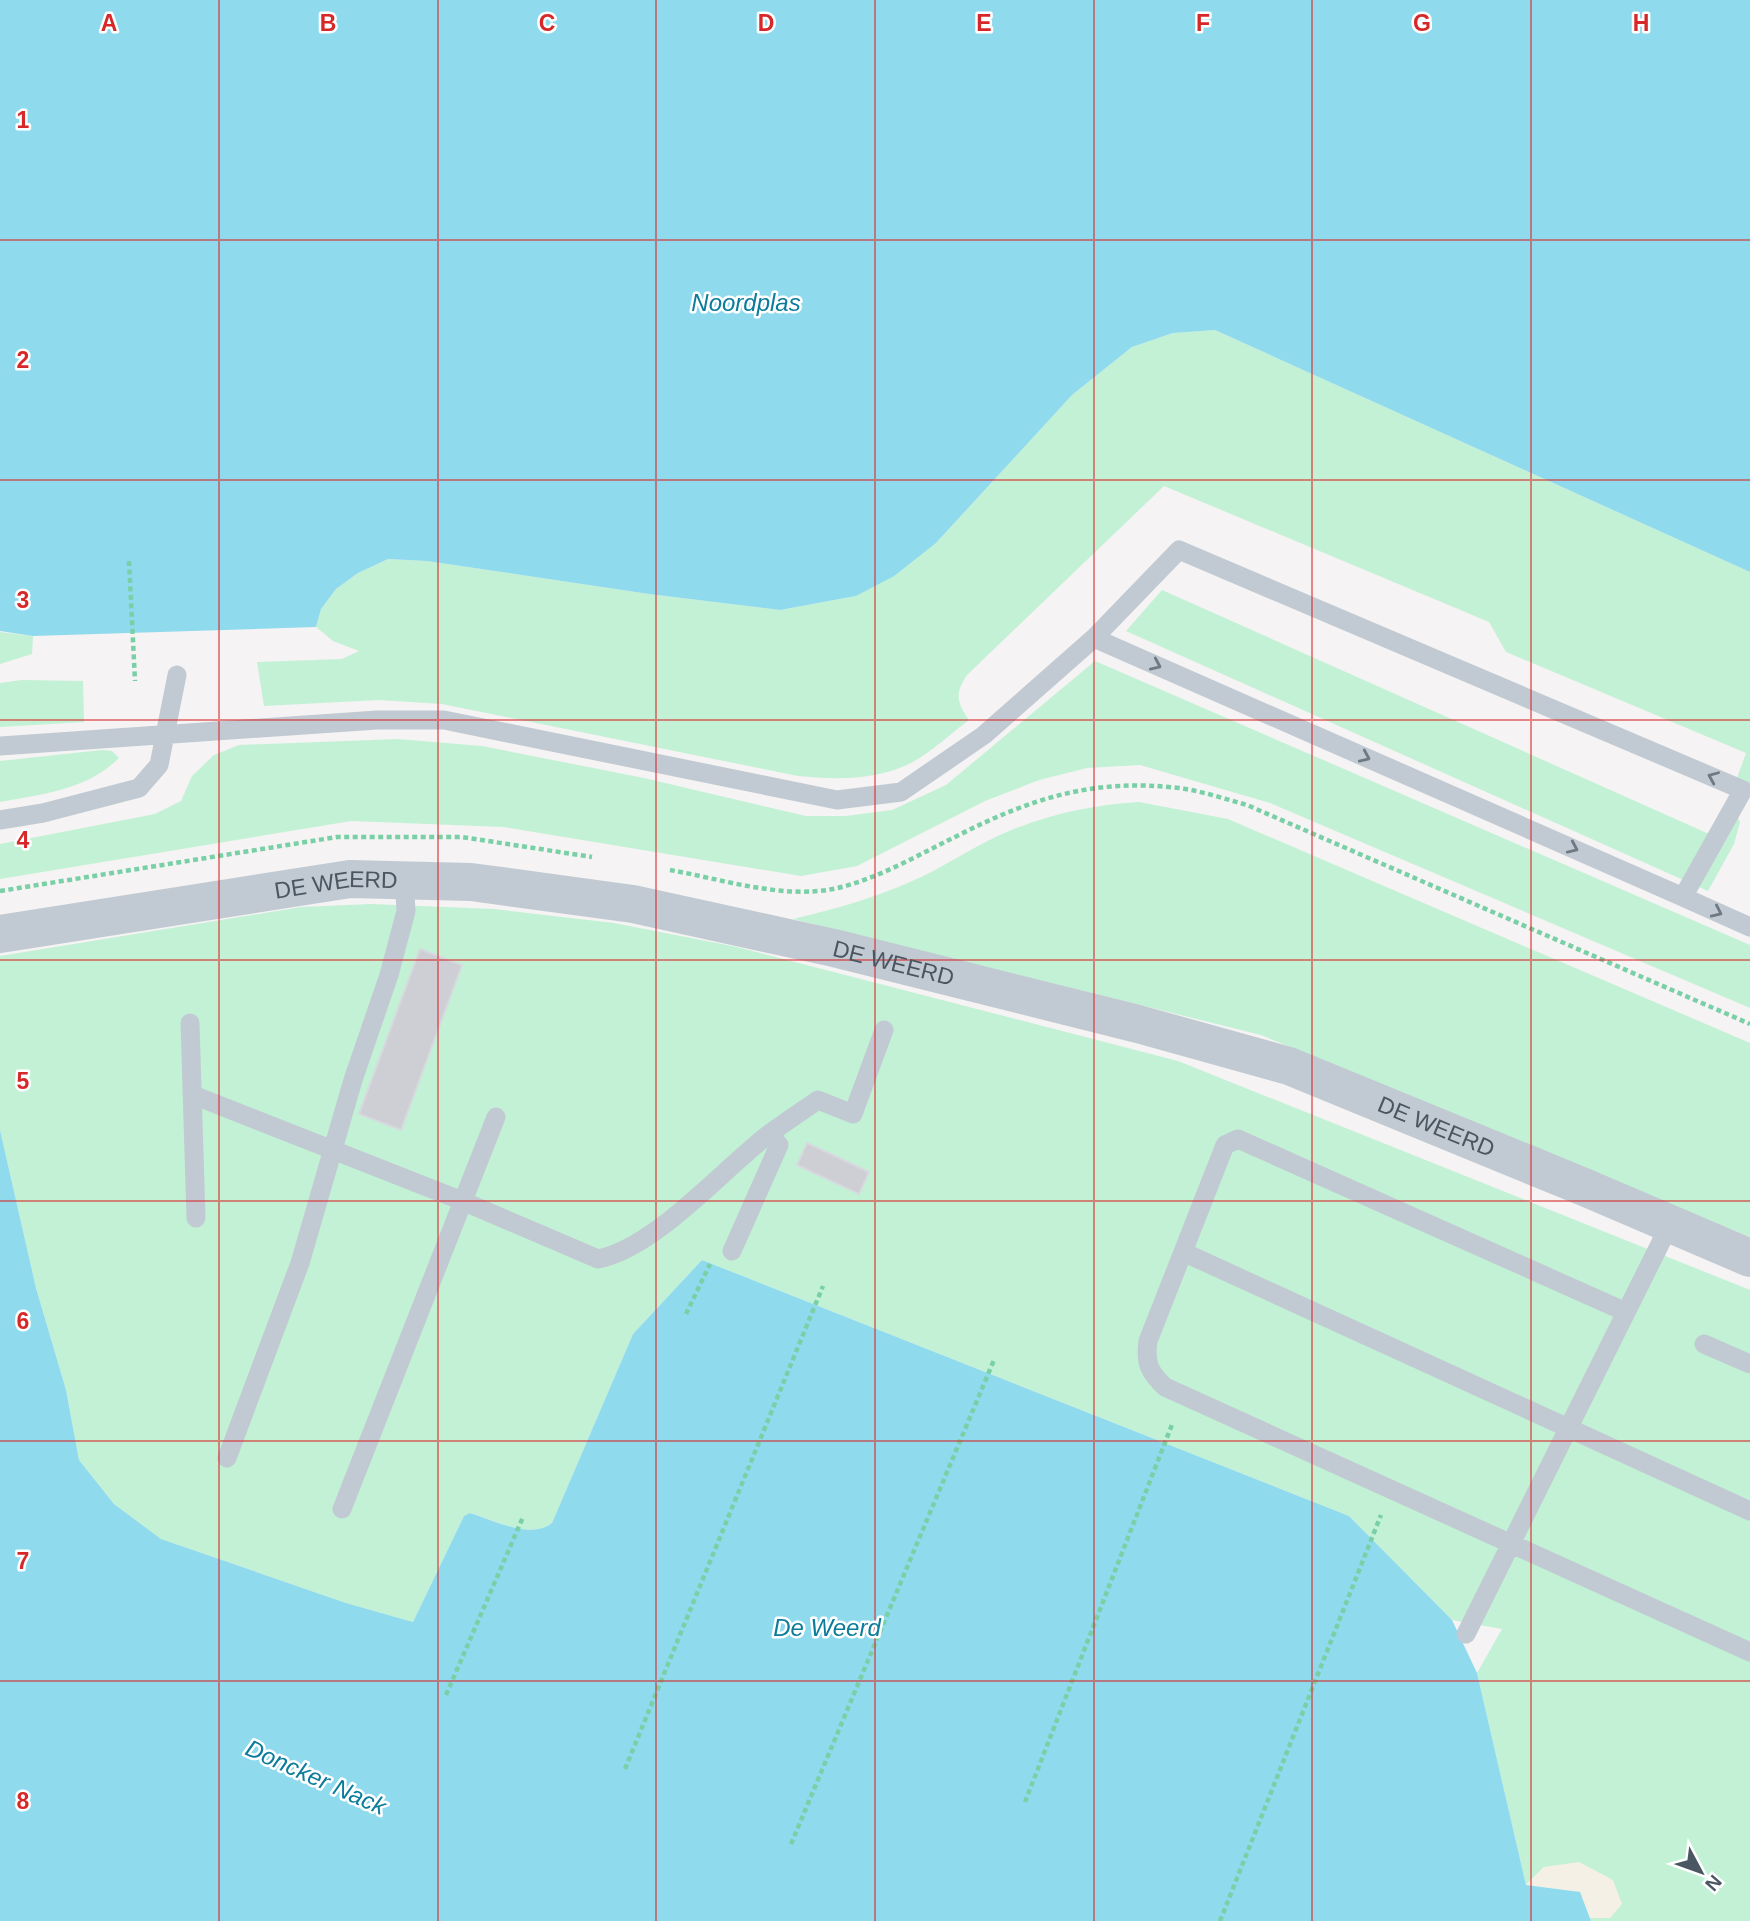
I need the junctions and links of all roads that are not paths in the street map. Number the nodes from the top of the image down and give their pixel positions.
1 (1094, 638) junction
2 (177, 675) dead end
3 (164, 736) junction
4 (0, 746) edge
5 (1747, 791) edge
6 (0, 820) edge
7 (404, 878) junction
8 (1684, 897) junction
9 (1750, 927) edge
10 (0, 934) edge
11 (190, 1023) dead end
12 (884, 1030) dead end
13 (193, 1095) junction
14 (496, 1117) dead end
15 (770, 1133) junction
16 (334, 1150) junction
17 (463, 1202) junction
18 (196, 1218) dead end
19 (1670, 1224) junction
20 (1183, 1252) junction
21 (723, 1253) road end
22 (1750, 1258) edge
23 (1626, 1312) junction
24 (1704, 1344) dead end
25 (1750, 1364) edge
26 (1569, 1427) junction
27 (227, 1458) dead end
28 (342, 1508) dead end
29 (1750, 1511) edge
30 (1511, 1545) junction
31 (1466, 1634) dead end
32 (1750, 1652) edge

1 - 3 lane
5 -> 1 lane
1 -> 8 lane
2 - 3 lane
3 - 4 lane
3 - 6 lane
5 - 8 lane
7 - 10 street, DE WEERD
7 - 16 lane
7 - 19 street, DE WEERD
8 -> 9 lane
11 - 13 lane
12 - 15 lane
13 - 16 lane
13 - 18 lane
14 - 17 lane
15 - 17 lane
15 - 21 lane
16 - 17 lane
16 - 27 lane
17 - 28 lane
19 - 22 street, DE WEERD
19 - 23 lane
20 - 23 lane
20 - 26 lane
20 - 30 lane
23 - 26 lane
24 - 25 lane
26 - 29 lane
26 - 30 lane
30 - 31 lane
30 - 32 lane

